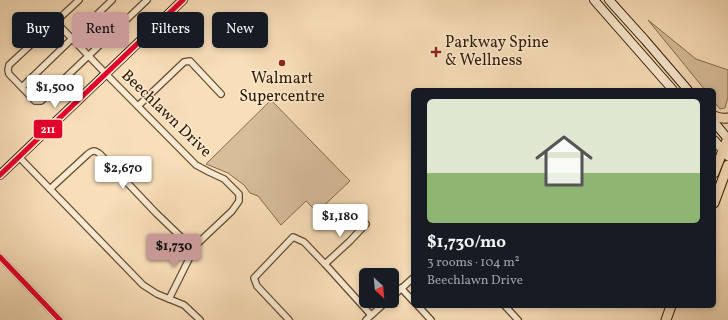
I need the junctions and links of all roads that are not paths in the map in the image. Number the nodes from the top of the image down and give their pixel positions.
1 (79, 0) edge
2 (112, 0) edge
3 (147, 0) edge
4 (183, 0) edge
5 (594, 0) edge
6 (609, 0) edge
7 (100, 12) edge
8 (64, 14) edge
9 (64, 30) edge
10 (72, 39) joint
11 (28, 48) edge
12 (81, 48) edge
13 (88, 55) junction
14 (106, 74) junction
15 (22, 87) junction
16 (671, 88) edge
17 (686, 88) edge
18 (220, 94) dead end
19 (138, 106) junction
20 (716, 117) edge
21 (728, 118) edge
22 (716, 124) edge
23 (728, 138) edge
24 (716, 142) edge
25 (725, 153) edge
26 (19, 157) junction
27 (728, 165) edge
28 (716, 169) edge
29 (0, 175) edge
30 (725, 182) edge
31 (50, 189) junction
32 (716, 199) edge
33 (366, 224) dead end
34 (196, 245) junction
35 (0, 257) edge
36 (325, 264) junction
37 (411, 280) edge
38 (401, 288) joint
39 (170, 299) junction
40 (411, 299) edge
41 (379, 308) edge
42 (420, 308) edge
43 (507, 308) edge
44 (670, 308) edge
45 (371, 315) junction
46 (60, 320) edge
47 (200, 320) edge
48 (289, 320) edge
49 (366, 320) edge
50 (430, 320) edge
51 (518, 320) edge
52 (666, 320) edge

1 - 8 street
2 - 7 street
3 - 13 street
4 - 14 main road
5 - 16 main road
6 - 17 main road
9 - 10 street, Beechlawn Drive
10 - 15 street
11 - 15 street
12 - 13 street, Beechlawn Drive
13 - 14 street, Beechlawn Drive
13 - 15 street
14 - 19 street, Beechlawn Drive
14 - 26 main road
18 - 19 street
19 - 34 street, Beechlawn Drive
20 - 21 main road
22 - 23 main road
23 - 25 main road
24 - 25 main road
25 - 28 main road
26 - 29 main road
26 - 31 street
27 - 30 main road
30 - 32 main road
31 - 34 street
31 - 39 street
33 - 36 street
34 - 39 street, Beechlawn Drive
35 - 46 street
36 - 45 street
36 - 48 street
37 - 38 street
38 - 40 street
39 - 47 street
41 - 45 street
42 - 50 street
43 - 51 street
44 - 52 main road
45 - 49 street

